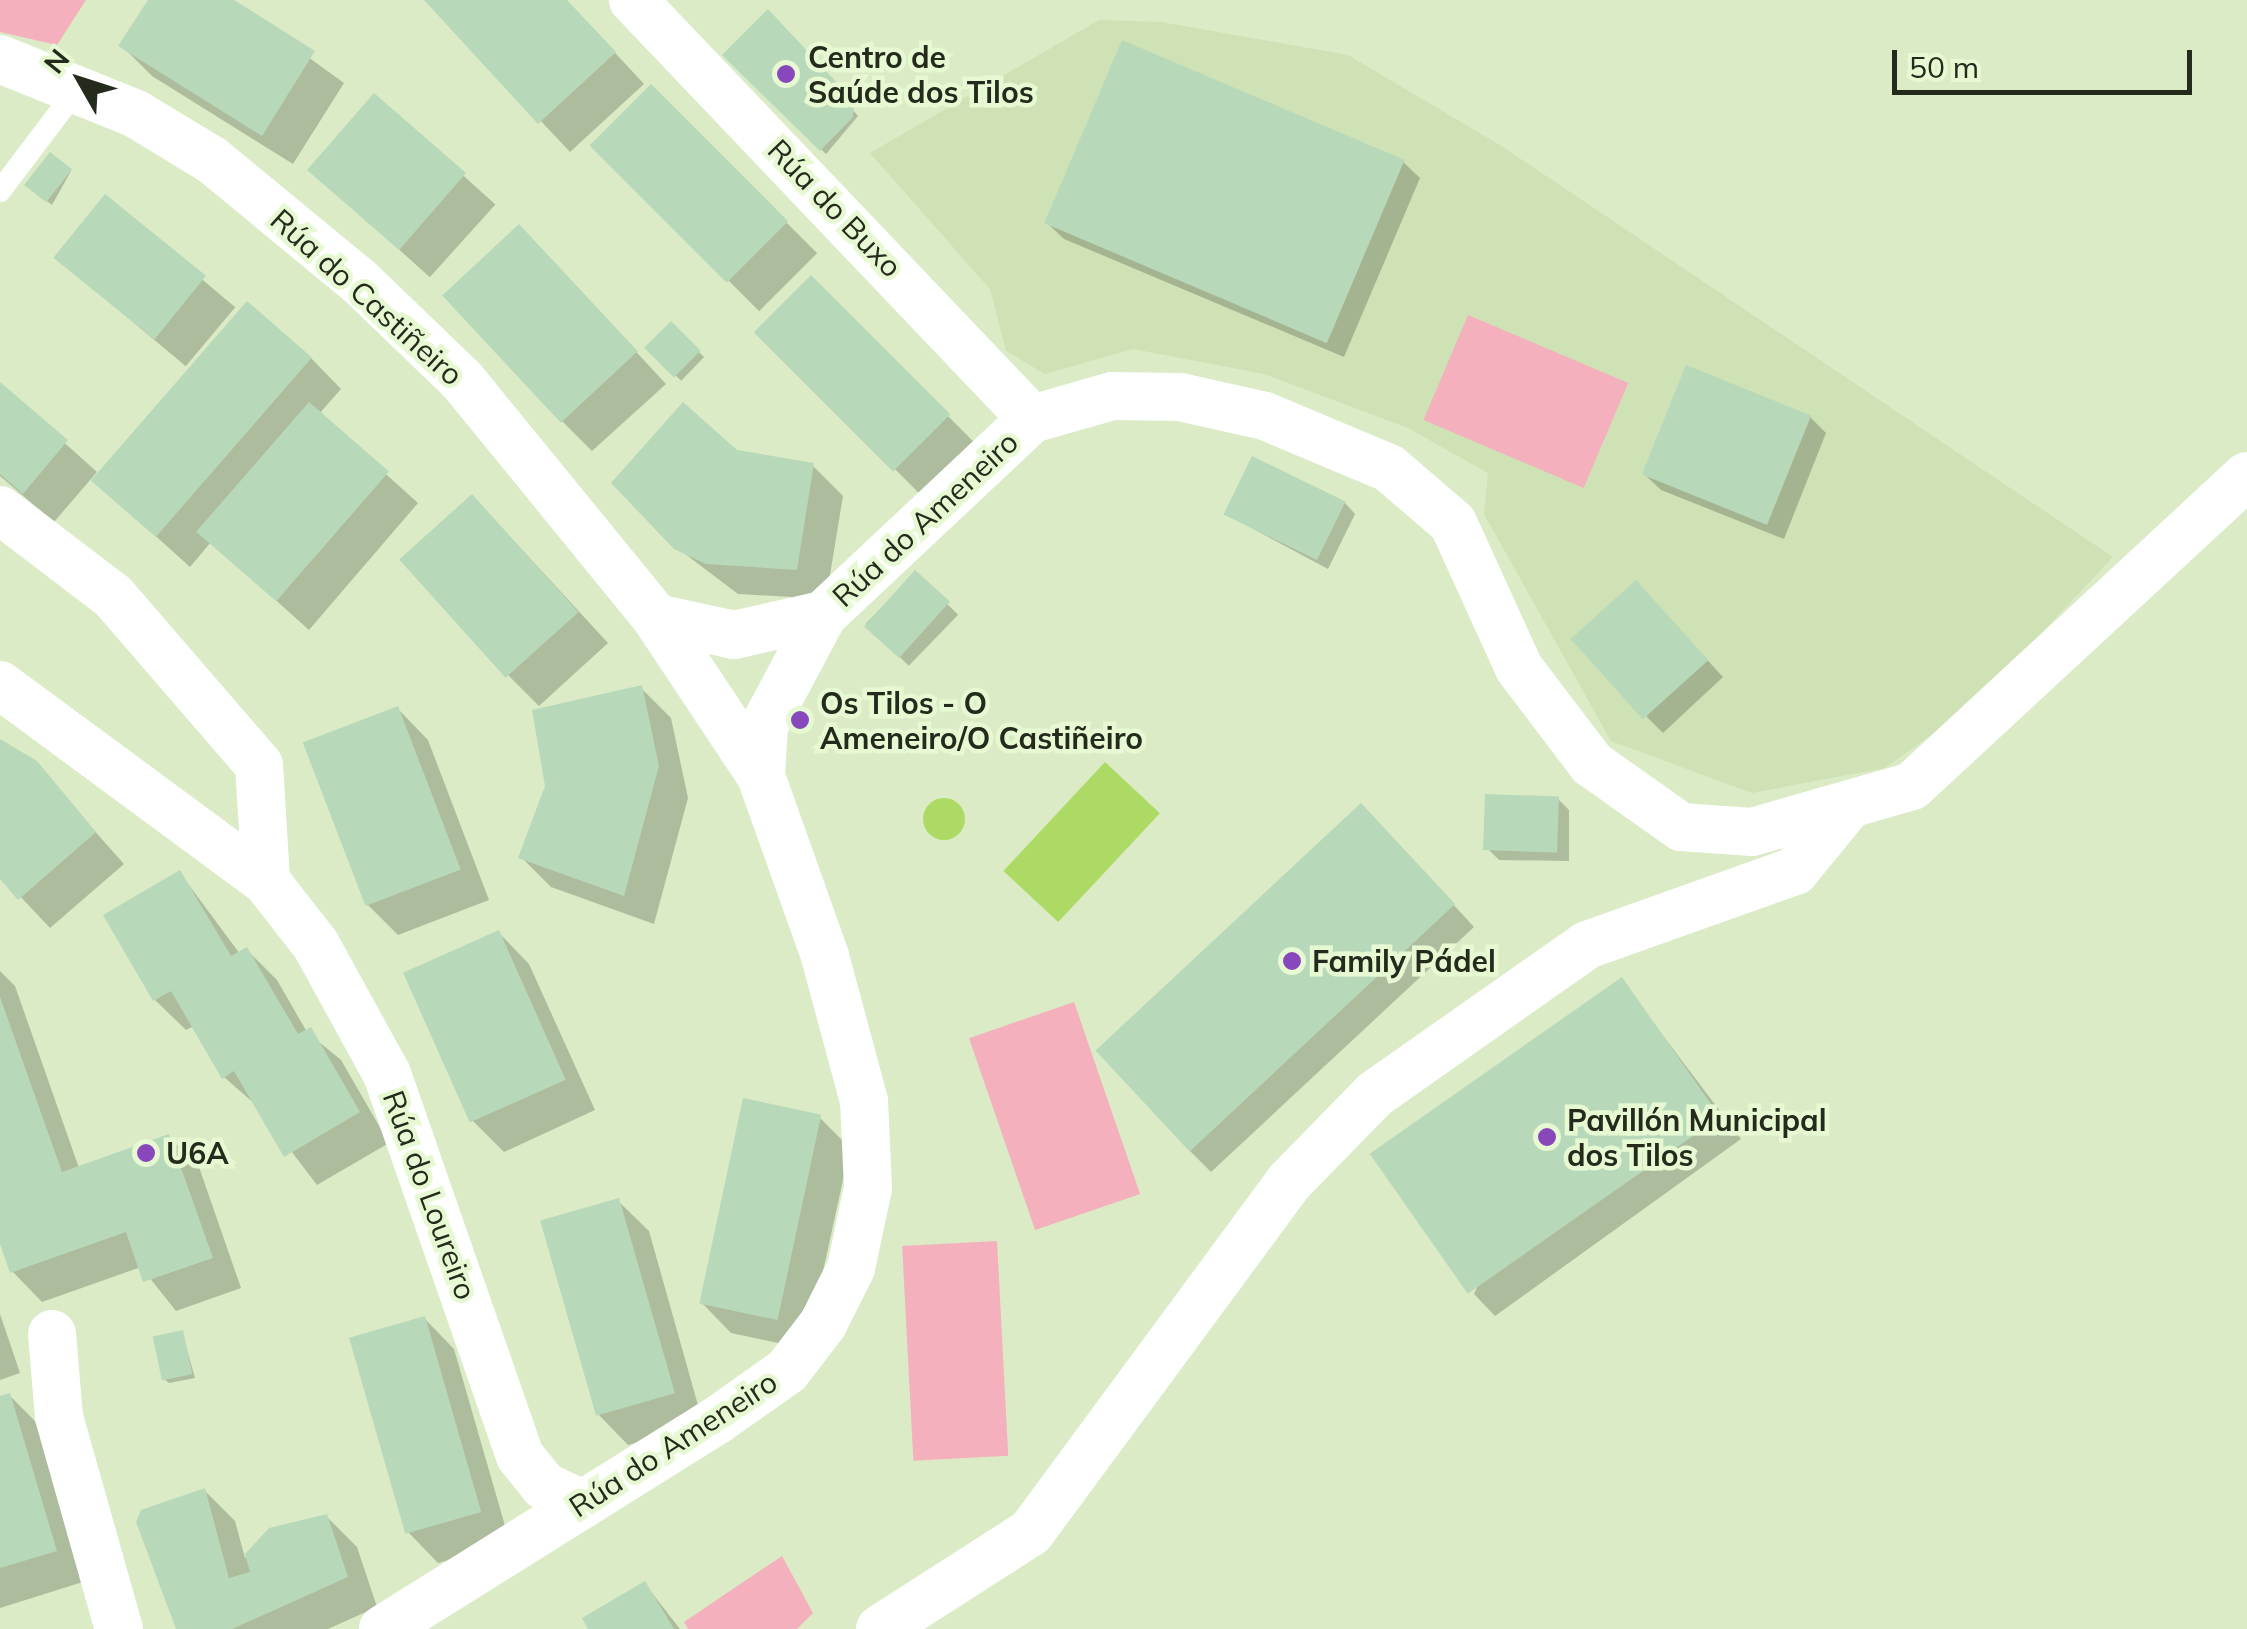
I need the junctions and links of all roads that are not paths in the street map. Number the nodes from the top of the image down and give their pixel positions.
1 (634, 0) edge
2 (0, 59) edge
3 (78, 88) junction
4 (0, 191) edge
5 (1032, 420) junction
6 (2247, 476) edge
7 (0, 510) edge
8 (823, 615) junction
9 (656, 618) junction
10 (0, 685) edge
11 (761, 776) junction
12 (1845, 810) junction
13 (266, 881) junction
14 (52, 1334) dead end
15 (583, 1504) junction
16 (118, 1629) edge
17 (382, 1629) edge
18 (880, 1629) edge

1 - 5 street, Rúa do Buxo
2 - 3 street, Rúa do Castiñeiro
3 - 4 lane
3 - 9 street, Rúa do Castiñeiro
5 - 8 street, Rúa do Ameneiro
5 - 12 street, Rúa do Ameneiro
6 - 12 street, Rúa do Ameneiro
7 - 13 street
8 - 9 street, Rúa do Ameneiro
8 - 11 street, Rúa do Ameneiro
9 - 11 street, Rúa do Castiñeiro
10 - 13 street, Rúa do Loureiro
11 - 15 street, Rúa do Ameneiro
12 - 18 street
13 - 15 street, Rúa do Loureiro
14 - 16 street
15 - 17 street, Rúa do Ameneiro

